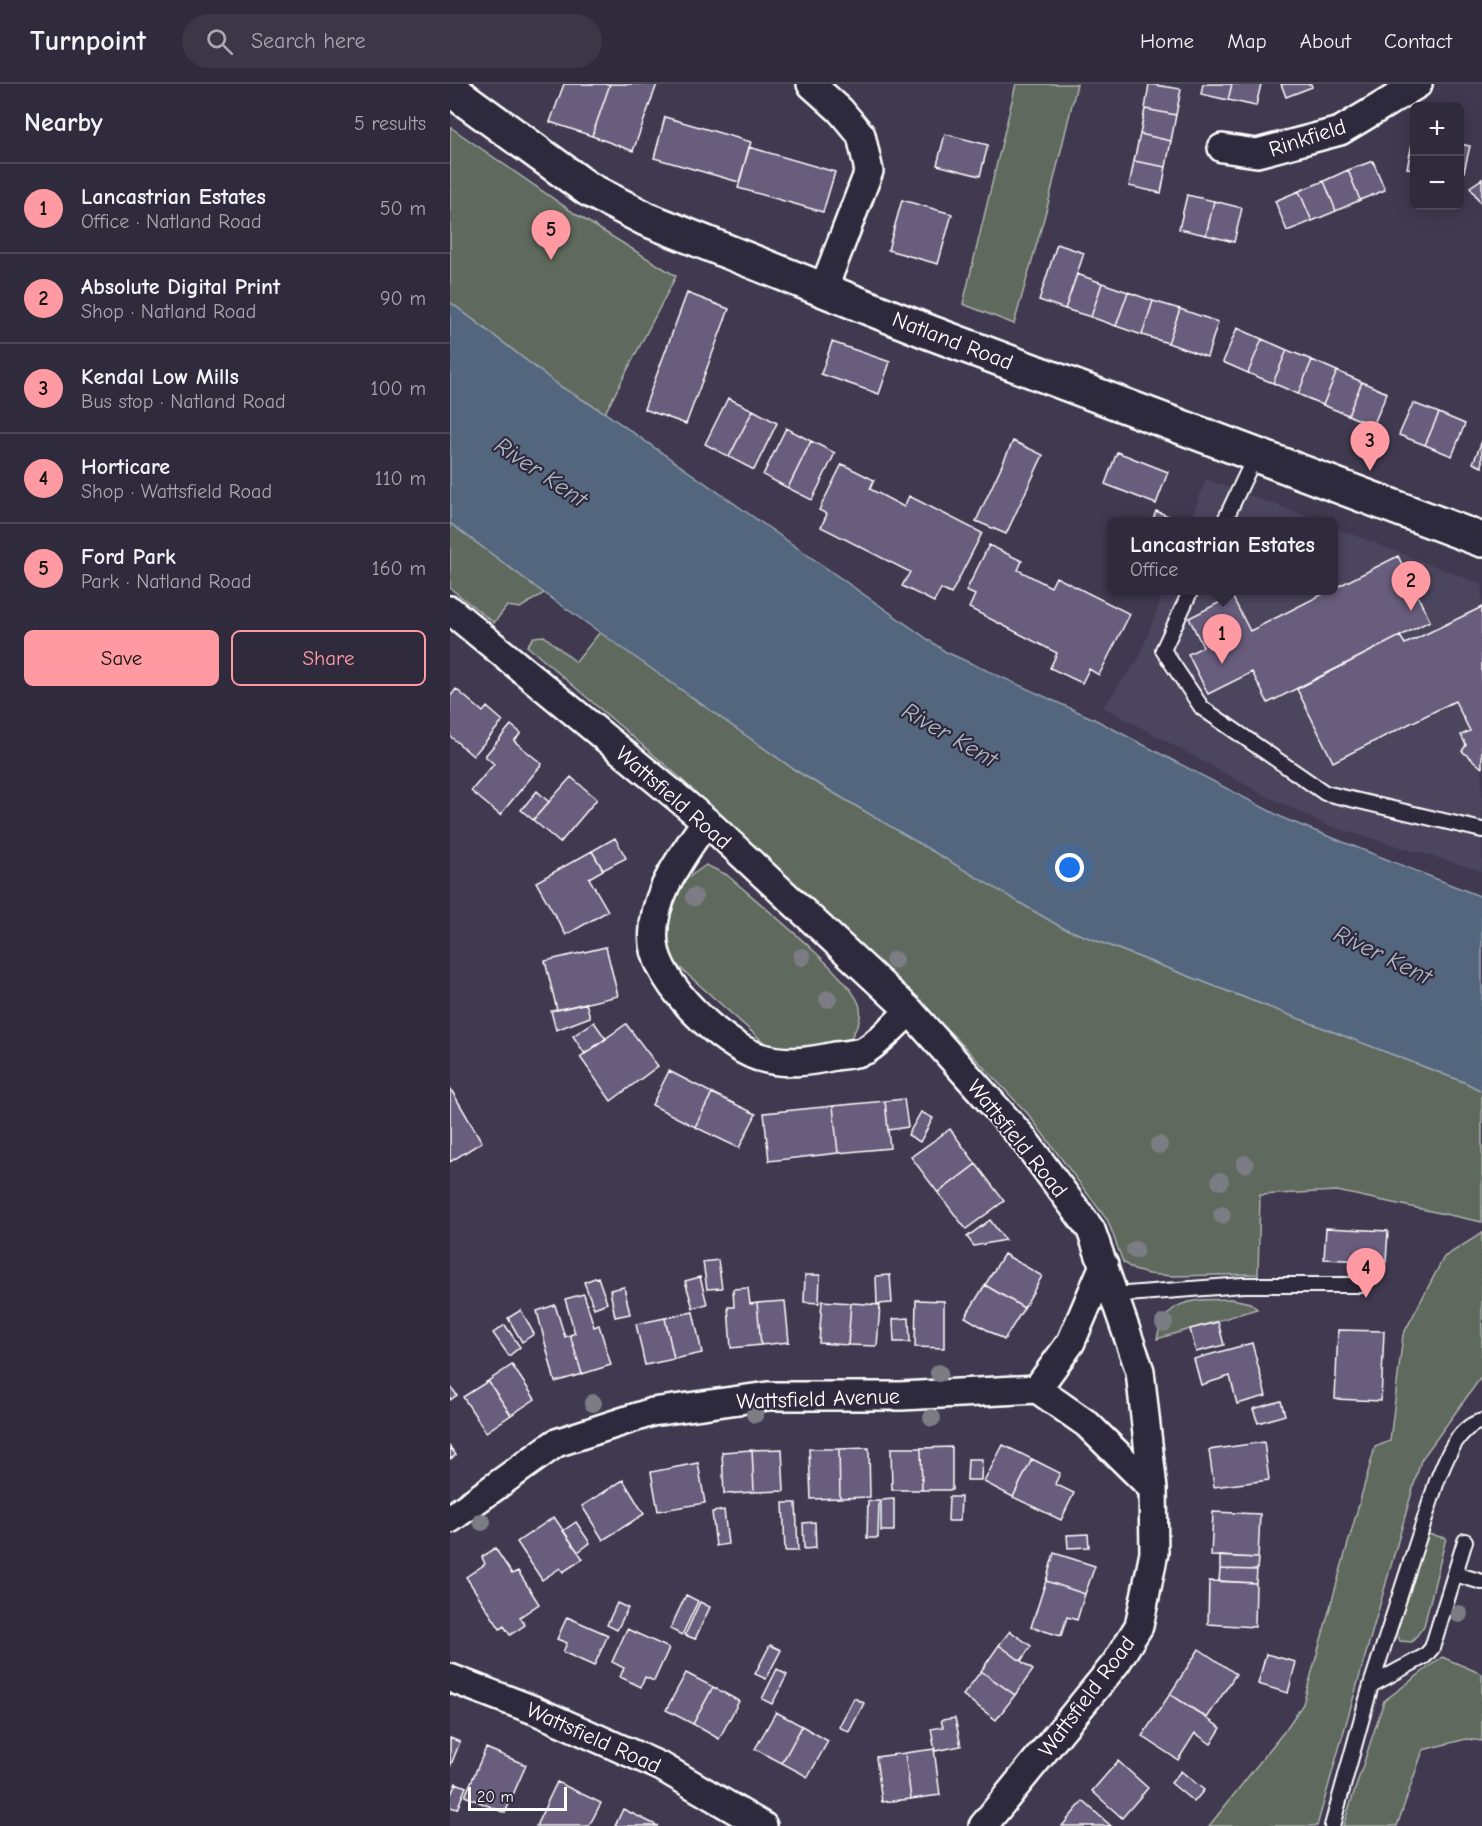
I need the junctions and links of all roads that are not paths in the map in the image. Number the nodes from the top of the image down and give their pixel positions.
1 (811, 84) edge
2 (1418, 84) edge
3 (450, 89) edge
4 (1222, 148) dead end
5 (823, 290) junction
6 (1256, 454) junction
7 (1226, 517) edge
8 (1482, 540) edge
9 (1189, 595) edge
10 (450, 610) edge
11 (706, 821) junction
12 (1482, 830) edge
13 (910, 1011) junction
14 (1104, 1265) junction
15 (1363, 1285) dead end
16 (1114, 1295) junction
17 (1036, 1389) junction
18 (1482, 1421) edge
19 (1154, 1489) junction
20 (450, 1519) edge
21 (1465, 1541) dead end
22 (1455, 1574) junction
23 (1482, 1582) edge
24 (450, 1678) edge
25 (1371, 1685) junction
26 (763, 1826) edge
27 (983, 1826) edge
28 (1332, 1826) edge

1 - 5 street
2 - 4 street, Rinkfield
3 - 5 street, Natland Road
5 - 6 street, Natland Road
6 - 7 lane
6 - 8 street, Natland Road
9 - 12 lane
10 - 11 street, Wattsfield Road
11 - 13 street, Wattsfield Road
11 - 13 street
13 - 14 street, Wattsfield Road
14 - 16 street, Wattsfield Road
14 - 17 street
15 - 16 lane
16 - 19 street, Wattsfield Road
17 - 19 street
17 - 20 street, Wattsfield Avenue
18 - 25 lane
19 - 27 street, Wattsfield Road
21 - 22 lane
22 - 23 lane
22 - 25 lane
24 - 26 street, Wattsfield Road
25 - 28 lane

